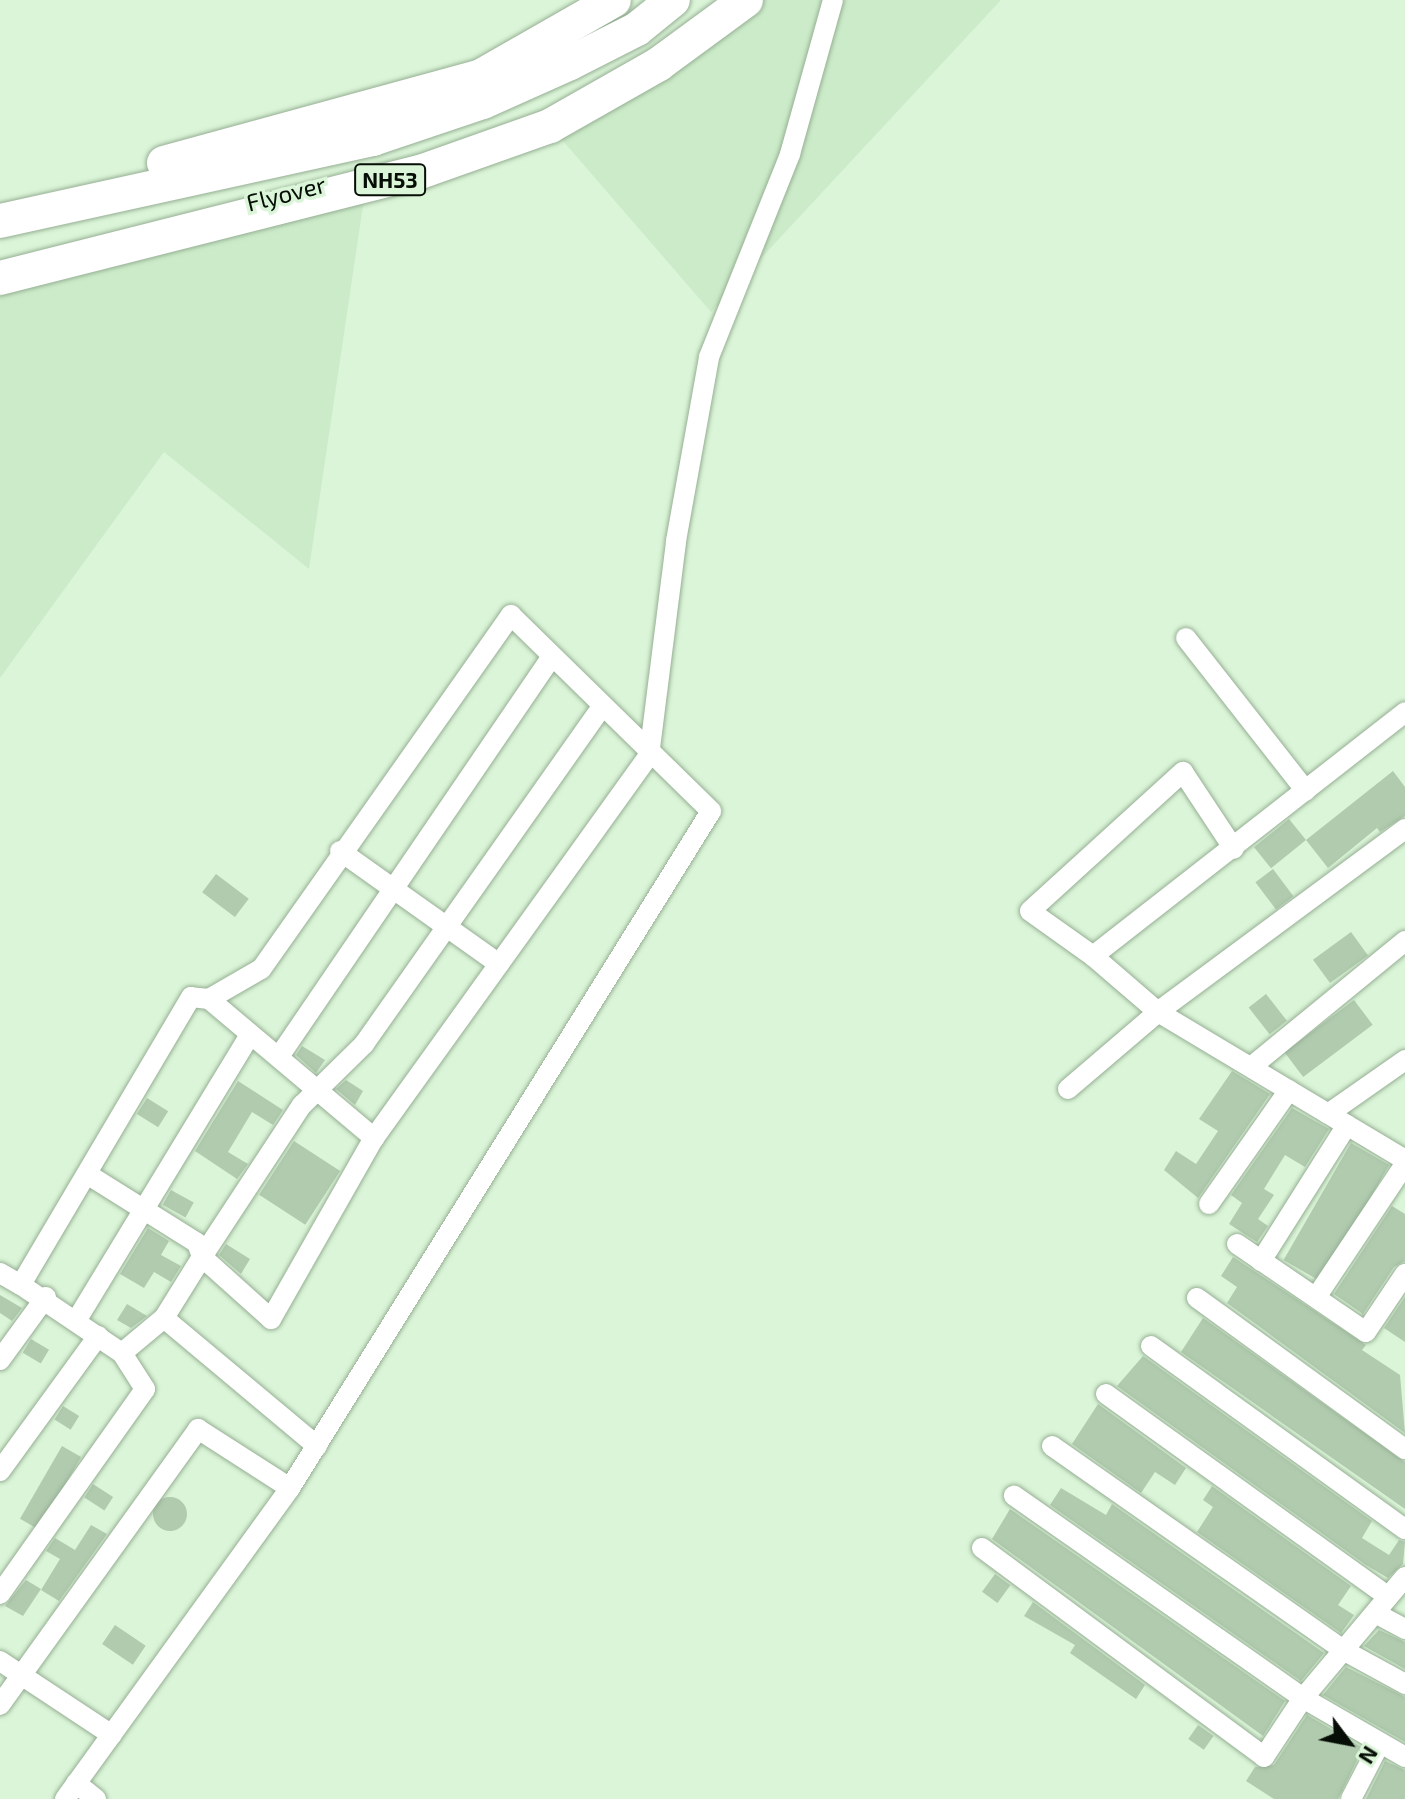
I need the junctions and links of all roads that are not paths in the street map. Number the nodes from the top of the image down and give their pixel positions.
1 (614, 0) edge
2 (673, 0) edge
3 (727, 0) edge
4 (746, 0) edge
5 (833, 0) edge
6 (0, 201) edge
7 (0, 221) edge
8 (0, 261) edge
9 (0, 278) edge
10 (1186, 638) dead end
11 (552, 657) junction
12 (601, 708) junction
13 (1405, 712) edge
14 (649, 756) junction
15 (1306, 791) junction
16 (1405, 829) edge
17 (1234, 849) junction
18 (340, 851) junction
19 (392, 888) junction
20 (447, 924) junction
21 (1405, 941) edge
22 (1093, 956) junction
23 (499, 964) junction
24 (209, 999) junction
25 (1158, 1012) junction
26 (249, 1037) junction
27 (280, 1055) junction
28 (1405, 1060) edge
29 (1251, 1067) junction
30 (318, 1089) junction
31 (1068, 1089) dead end
32 (1289, 1090) junction
33 (1328, 1114) junction
34 (1347, 1125) junction
35 (374, 1138) junction
36 (1405, 1162) edge
37 (87, 1174) junction
38 (1209, 1204) dead end
39 (143, 1207) junction
40 (1237, 1244) dead end
41 (202, 1257) junction
42 (1261, 1261) junction
43 (0, 1273) edge
44 (1405, 1274) edge
45 (21, 1285) junction
46 (1317, 1296) junction
47 (46, 1297) junction
48 (1197, 1298) dead end
49 (164, 1318) junction
50 (76, 1321) junction
51 (98, 1336) junction
52 (1151, 1346) dead end
53 (122, 1353) junction
54 (0, 1360) edge
55 (1106, 1394) dead end
56 (317, 1446) junction
57 (1052, 1446) dead end
58 (1405, 1449) edge
59 (0, 1471) edge
60 (290, 1488) junction
61 (1014, 1496) dead end
62 (1405, 1529) edge
63 (982, 1548) dead end
64 (1405, 1577) edge
65 (0, 1594) edge
66 (1381, 1605) junction
67 (1405, 1629) edge
68 (1343, 1650) junction
69 (0, 1661) edge
70 (21, 1676) junction
71 (1405, 1684) edge
72 (1303, 1698) junction
73 (0, 1705) edge
74 (112, 1735) junction
75 (1380, 1743) junction
76 (1405, 1757) edge
77 (71, 1791) edge
78 (96, 1799) edge
79 (1351, 1799) edge

1 - 6 highway
2 - 7 highway, Flyover / NH53
3 - 8 highway, Flyover / NH53
4 - 9 highway, NH53
5 - 14 street
10 - 15 street
11 - 12 street
11 - 18 street
11 - 19 street
12 - 14 street
12 - 20 street
13 - 15 street
14 - 23 street
14 - 56 street
15 - 17 street
16 - 25 street
17 - 22 street
17 - 22 street
18 - 19 street
18 - 24 street
19 - 20 street
19 - 27 street
20 - 23 street
20 - 30 street
21 - 29 street
22 - 25 street
23 - 35 street
24 - 26 street
24 - 37 street
25 - 29 street
25 - 31 street
26 - 27 street
26 - 39 street
27 - 30 street
28 - 33 street
29 - 32 street
30 - 35 street
30 - 41 street
32 - 33 street
32 - 38 street
33 - 34 street
34 - 36 street
34 - 42 street
35 - 41 street
36 - 46 street
37 - 39 street
37 - 45 street
39 - 41 street
39 - 50 street
40 - 42 street
41 - 49 street
42 - 46 street
43 - 45 street
44 - 46 street
45 - 47 street
47 - 50 street
47 - 54 street
48 - 58 street
49 - 53 street
49 - 56 street
50 - 51 street
51 - 53 street
51 - 59 street
52 - 62 street
53 - 65 street
55 - 66 street
56 - 60 street
57 - 68 street
60 - 70 street
60 - 74 street
61 - 72 street
63 - 72 street
64 - 66 street
66 - 67 street
66 - 68 street
68 - 71 street
68 - 72 street
69 - 70 street
70 - 73 street
70 - 74 street
72 - 75 street
74 - 77 street
75 - 76 street
75 - 79 street
77 - 78 street

